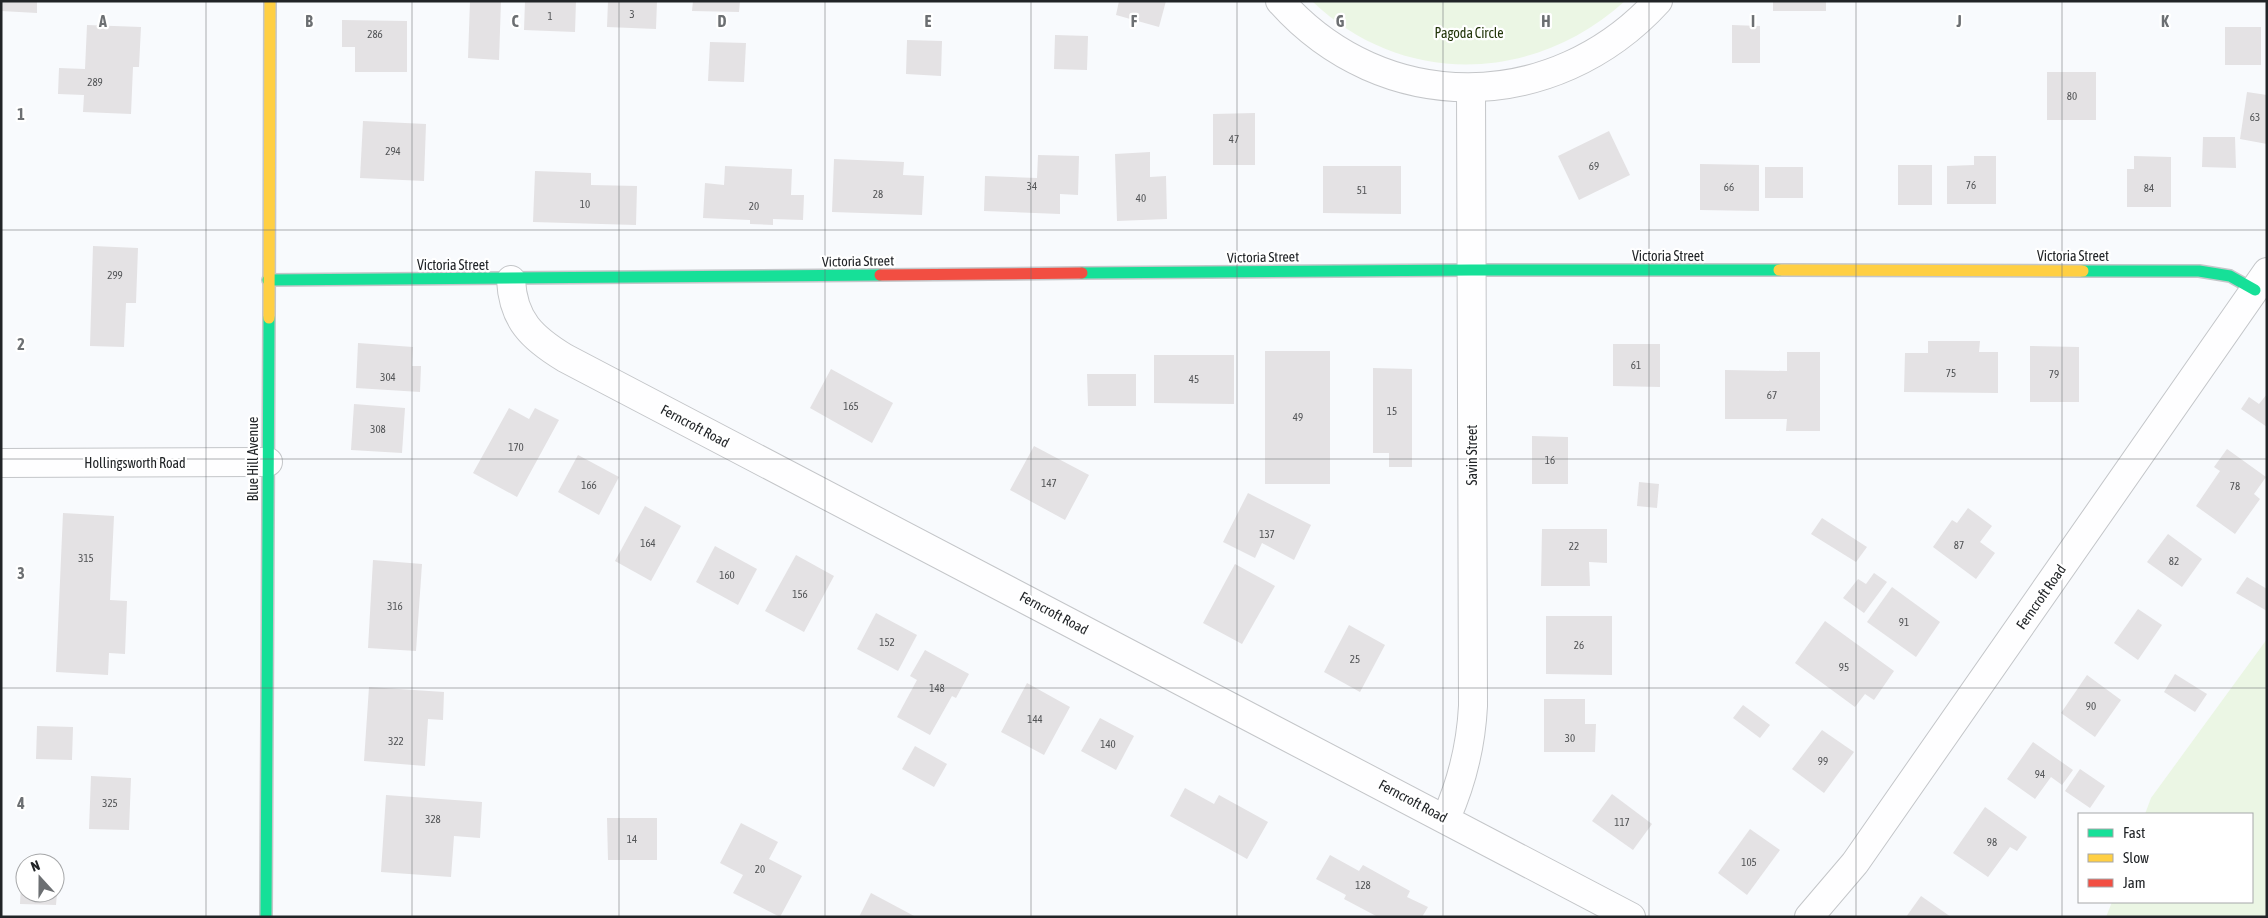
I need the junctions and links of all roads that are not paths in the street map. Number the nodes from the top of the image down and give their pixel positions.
1 (270, 1) edge
2 (1280, 1) edge
3 (1658, 1) edge
4 (1471, 88) junction
5 (1471, 270) junction
6 (268, 280) junction
7 (511, 280) junction
8 (2261, 281) edge
9 (268, 462) junction
10 (1, 463) edge
11 (1446, 818) junction
12 (266, 917) edge
13 (1631, 917) edge
14 (1809, 917) edge

1 - 6 main road, Blue Hill Avenue
2 - 4 street
3 - 4 street
4 - 5 street, Savin Street
5 - 7 main road, Victoria Street
5 - 8 main road, Victoria Street
5 - 11 street, Savin Street
6 - 7 main road, Victoria Street
6 - 9 main road, Blue Hill Avenue
7 - 11 street, Ferncroft Road
8 - 14 street, Ferncroft Road
9 - 10 street, Hollingsworth Road
9 - 12 main road, Blue Hill Avenue
11 - 13 street, Ferncroft Road

